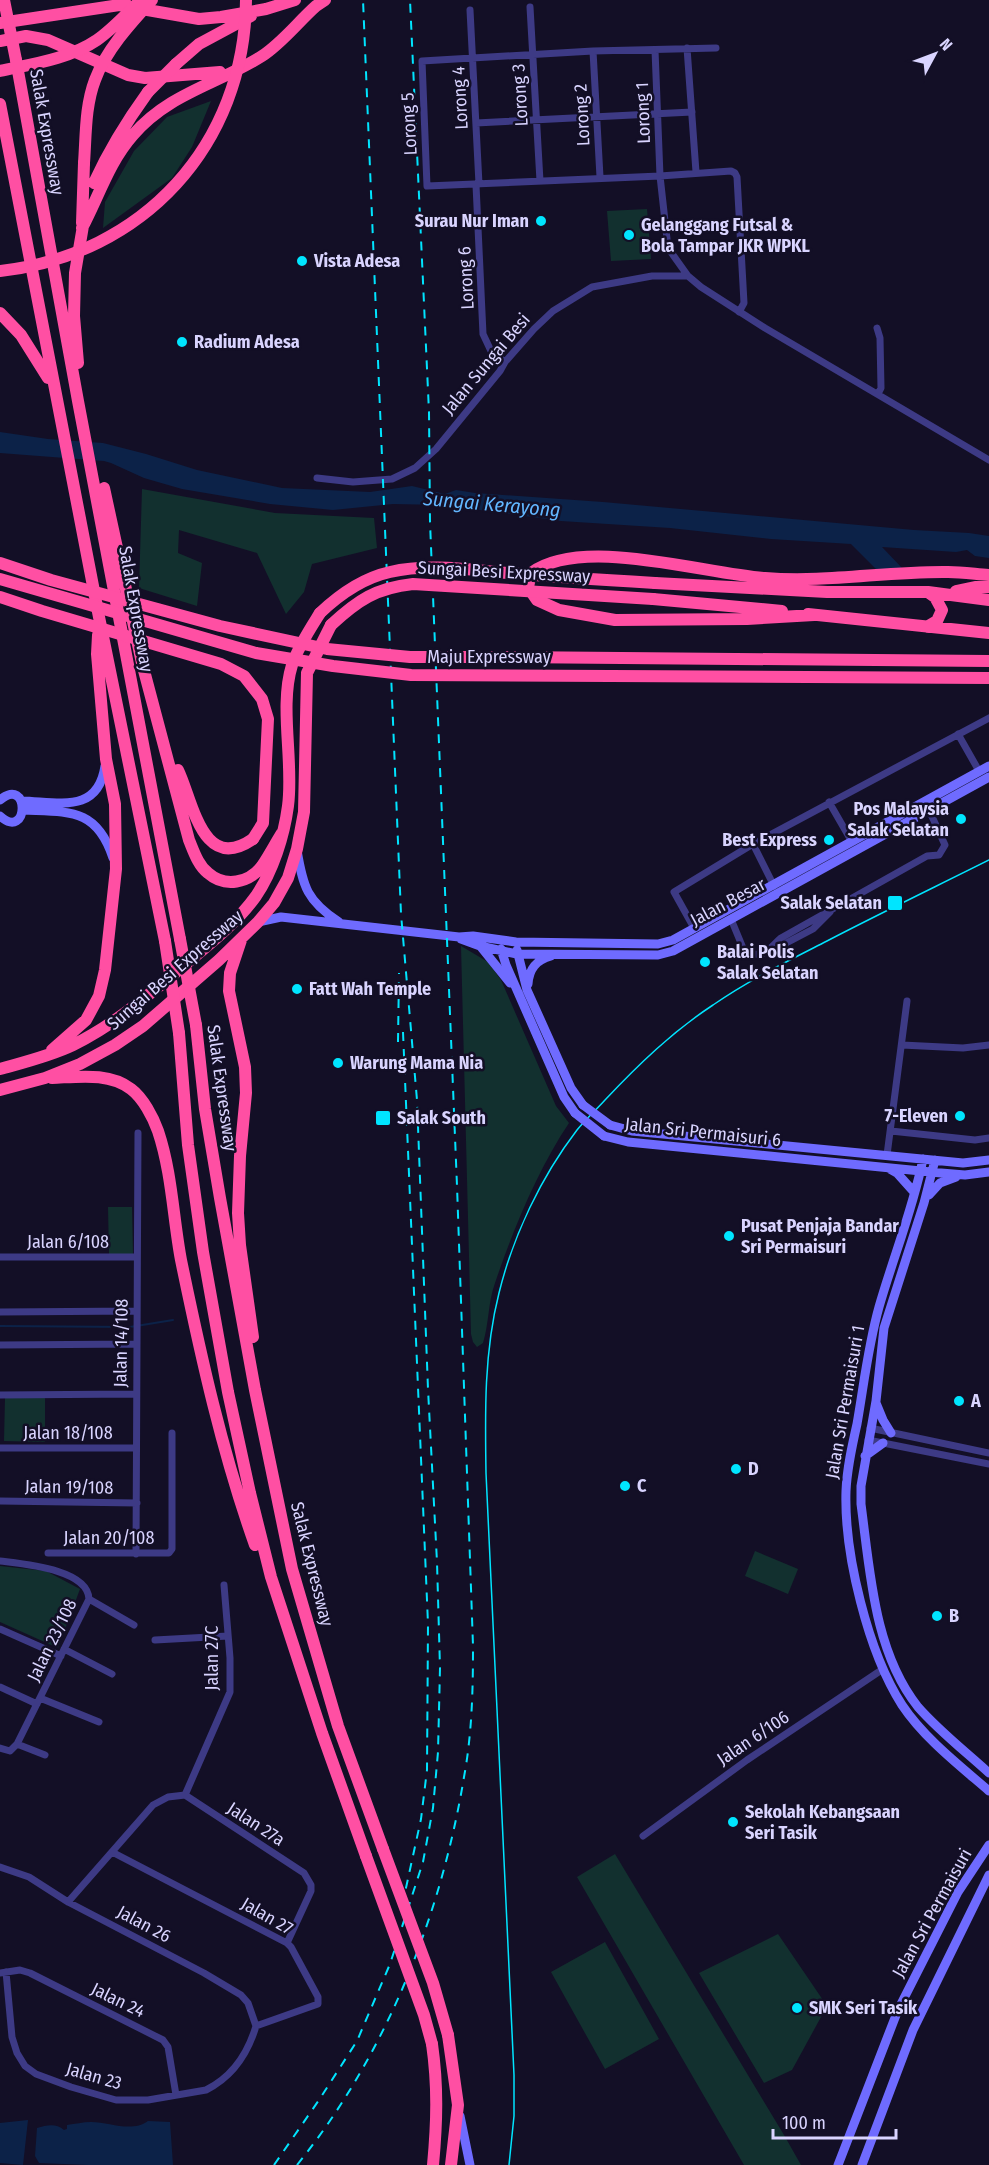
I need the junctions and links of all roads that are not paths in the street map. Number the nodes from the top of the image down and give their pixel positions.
1 (2, 0) edge
2 (141, 0) edge
3 (152, 0) edge
4 (162, 0) edge
5 (246, 0) edge
6 (295, 0) edge
7 (325, 0) edge
8 (119, 5) junction
9 (530, 7) dead end
10 (266, 9) junction
11 (470, 10) dead end
12 (0, 23) edge
13 (0, 41) edge
14 (687, 48) junction
15 (716, 48) dead end
16 (655, 50) junction
17 (593, 51) junction
18 (533, 56) junction
19 (473, 59) junction
20 (236, 70) junction
21 (0, 71) edge
22 (0, 104) edge
23 (692, 112) junction
24 (658, 113) junction
25 (597, 116) junction
26 (536, 119) junction
27 (476, 123) junction
28 (696, 172) junction
29 (660, 176) junction
30 (600, 177) junction
31 (540, 181) junction
32 (478, 185) junction
33 (82, 228) junction
34 (0, 271) edge
35 (688, 276) junction
36 (739, 312) junction
37 (0, 313) edge
38 (63, 318) junction
39 (878, 328) dead end
40 (505, 362) junction
41 (79, 374) junction
42 (54, 387) junction
43 (878, 394) junction
44 (989, 460) edge
45 (317, 478) dead end
46 (0, 563) edge
47 (989, 575) edge
48 (0, 579) edge
49 (989, 587) edge
50 (126, 590) junction
51 (928, 592) junction
52 (946, 593) junction
53 (0, 597) edge
54 (989, 600) edge
55 (814, 615) junction
56 (99, 617) junction
57 (927, 627) junction
58 (989, 633) edge
59 (123, 640) junction
60 (989, 661) edge
61 (989, 678) edge
62 (989, 718) edge
63 (958, 734) junction
64 (165, 745) junction
65 (106, 759) junction
66 (989, 766) edge
67 (980, 771) junction
68 (989, 777) edge
69 (0, 785) edge
70 (3, 798) edge
71 (829, 802) junction
72 (23, 805) junction
73 (929, 810) junction
74 (0, 816) edge
75 (282, 833) junction
76 (852, 842) junction
77 (753, 844) junction
78 (297, 849) junction
79 (116, 869) junction
80 (774, 886) junction
81 (731, 919) junction
82 (258, 922) junction
83 (341, 923) junction
84 (694, 928) junction
85 (459, 938) junction
86 (241, 939) junction
87 (501, 940) junction
88 (516, 942) junction
89 (480, 946) junction
90 (501, 952) junction
91 (517, 954) junction
92 (556, 954) junction
93 (523, 992) junction
94 (907, 1001) dead end
95 (902, 1044) junction
96 (989, 1045) edge
97 (44, 1056) junction
98 (0, 1069) edge
99 (45, 1078) junction
100 (0, 1090) edge
101 (891, 1131) junction
102 (138, 1133) dead end
103 (989, 1138) edge
104 (887, 1155) junction
105 (923, 1159) junction
106 (935, 1160) junction
107 (989, 1160) edge
108 (887, 1167) junction
109 (921, 1170) junction
110 (932, 1172) junction
111 (989, 1172) edge
112 (965, 1175) junction
113 (914, 1192) junction
114 (924, 1203) junction
115 (0, 1257) edge
116 (137, 1257) junction
117 (137, 1311) junction
118 (0, 1312) edge
119 (137, 1344) junction
120 (0, 1345) edge
121 (255, 1390) junction
122 (135, 1394) junction
123 (0, 1395) edge
124 (876, 1401) junction
125 (858, 1414) junction
126 (172, 1433) dead end
127 (891, 1433) junction
128 (866, 1434) junction
129 (883, 1443) junction
130 (852, 1445) junction
131 (0, 1448) edge
132 (135, 1448) junction
133 (989, 1453) edge
134 (865, 1456) junction
135 (989, 1464) edge
136 (0, 1501) edge
137 (137, 1503) junction
138 (865, 1528) junction
139 (849, 1529) junction
140 (48, 1553) dead end
141 (136, 1554) junction
142 (0, 1561) edge
143 (48, 1567) joint
144 (271, 1577) junction
145 (224, 1585) dead end
146 (89, 1599) junction
147 (134, 1625) dead end
148 (0, 1629) edge
149 (228, 1636) junction
150 (155, 1640) dead end
151 (63, 1653) junction
152 (883, 1669) junction
153 (112, 1674) dead end
154 (0, 1687) edge
155 (39, 1701) junction
156 (931, 1720) junction
157 (99, 1722) dead end
158 (922, 1731) junction
159 (17, 1744) junction
160 (0, 1748) edge
161 (45, 1755) dead end
162 (987, 1770) edge
163 (974, 1778) junction
164 (989, 1791) edge
165 (185, 1795) junction
166 (989, 1799) edge
167 (642, 1836) dead end
168 (989, 1845) edge
169 (112, 1852) junction
170 (0, 1867) edge
171 (989, 1875) edge
172 (68, 1902) junction
173 (287, 1943) junction
174 (3, 1973) edge
175 (256, 2026) junction
176 (176, 2095) junction
177 (458, 2104) junction
178 (434, 2165) edge
179 (451, 2165) edge
180 (470, 2165) edge
181 (838, 2165) edge
182 (862, 2165) edge

1 - 38 highway, Salak Expressway, bridge
2 - 21 highway, bridge
3 - 33 highway, bridge
4 - 8 highway
5 - 34 highway, bridge
6 - 10 highway
7 - 20 highway
8 - 10 highway
8 - 12 highway
9 - 18 street, Lorong 3
10 - 33 highway, bridge
11 - 19 street, Lorong 4
13 - 20 highway
14 - 15 street
14 - 16 street
14 - 23 street
16 - 17 street
16 - 24 street, Lorong 1
17 - 18 street
17 - 25 street, Lorong 2
18 - 19 street
18 - 26 street, Lorong 3
19 - 27 street, Lorong 4
19 - 32 street, Lorong 5
20 - 33 highway
22 - 42 highway, Salak Expressway
23 - 24 street
23 - 28 street
24 - 25 street
24 - 29 street, Lorong 1
25 - 26 street
25 - 30 street, Lorong 2
26 - 27 street
26 - 31 street, Lorong 3
27 - 32 street, Lorong 4
28 - 29 street
28 - 36 street
29 - 30 street
29 - 35 street
30 - 31 street
31 - 32 street
32 - 40 street, Lorong 6
33 - 41 highway
35 - 36 street
35 - 40 street, Jalan Sungai Besi
36 - 43 street
37 - 42 highway
38 - 41 highway
38 - 59 highway, Salak Expressway
39 - 43 street
40 - 45 street, Jalan Sungai Besi
41 - 50 highway
42 - 56 highway, Salak Expressway
43 - 44 street
46 - 60 highway, Maju Expressway, bridge
47 - 55 highway
48 - 61 highway, Maju Expressway, bridge
49 - 52 highway
50 - 59 highway
50 - 64 highway
51 - 52 highway, Sungai Besi Expressway
51 - 57 highway
51 - 75 highway, Sungai Besi Expressway, bridge
52 - 54 highway, Sungai Besi Expressway
53 - 64 highway, bridge
55 - 57 highway, Sungai Besi Expressway
55 - 78 highway, Sungai Besi Expressway, bridge
56 - 65 highway
56 - 144 highway, Salak Expressway, bridge
57 - 58 highway, Sungai Besi Expressway
59 - 121 highway, Salak Expressway, bridge
62 - 63 street
63 - 67 street
63 - 71 street
64 - 75 highway
65 - 72 street
65 - 79 highway
66 - 67 street, Jalan Besar
67 - 76 street, Jalan Besar
68 - 73 street, Jalan Besar
69 - 70 street
70 - 72 street
71 - 76 street
71 - 77 street
72 - 74 street
72 - 79 street
73 - 81 street, Jalan Besar
73 - 81 street
75 - 97 highway, Sungai Besi Expressway
76 - 80 street, Jalan Besar
77 - 80 street
77 - 84 street
78 - 82 highway, Sungai Besi Expressway
78 - 83 street
79 - 97 highway
80 - 84 street, Jalan Besar
81 - 92 street, Jalan Besar
82 - 83 street, Jalan Besar
82 - 86 highway, Sungai Besi Expressway
83 - 85 street, Jalan Besar
84 - 88 street, Jalan Besar
85 - 87 street, Jalan Besar
85 - 89 street, Jalan Besar
86 - 99 highway, Sungai Besi Expressway
86 - 121 highway
87 - 88 street, Jalan Besar
87 - 90 street, Jalan Sri Permaisuri 6
88 - 91 street, Jalan Sri Permaisuri 6
89 - 90 street, Jalan Besar
89 - 93 street
90 - 91 street, Jalan Besar
90 - 93 street, Jalan Sri Permaisuri 6
91 - 92 street, Jalan Besar
91 - 93 street, Jalan Sri Permaisuri 6
92 - 93 street
93 - 104 street, Jalan Sri Permaisuri 6, bridge
93 - 108 street, Jalan Sri Permaisuri 6, bridge
94 - 95 street
95 - 96 street
95 - 101 street
97 - 98 highway, Sungai Besi Expressway
99 - 100 highway, Sungai Besi Expressway
99 - 144 highway
101 - 103 street
101 - 104 street
102 - 116 street, Jalan 14/108
104 - 105 street, Jalan Sri Permaisuri 6
105 - 106 street, Jalan Sri Permaisuri 6
105 - 109 street, Jalan Sri Permaisuri 1
106 - 107 street, Jalan Sri Permaisuri 6
106 - 110 street, Jalan Sri Permaisuri 1
108 - 109 street, Jalan Sri Permaisuri 6
108 - 113 street
109 - 110 street, Jalan Sri Permaisuri 6
109 - 113 street, Jalan Sri Permaisuri 1
110 - 112 street, Jalan Sri Permaisuri 6
110 - 114 street, Jalan Sri Permaisuri 1
111 - 112 street, Jalan Sri Permaisuri 6
112 - 114 street
113 - 125 street, Jalan Sri Permaisuri 1
114 - 124 street, Jalan Sri Permaisuri 1
115 - 116 street, Jalan 6/108
116 - 117 street, Jalan 14/108
117 - 118 street
117 - 119 street, Jalan 14/108
119 - 120 street
119 - 122 street, Jalan 14/108
121 - 177 highway, Salak Expressway, bridge
122 - 123 street
122 - 132 street, Jalan 14/108
124 - 127 street
124 - 128 street, Jalan Sri Permaisuri 1
125 - 128 street
125 - 130 street, Jalan Sri Permaisuri 1
126 - 141 street, Jalan 20/108
127 - 128 street
127 - 133 street
128 - 129 street
128 - 130 street
128 - 134 street, Jalan Sri Permaisuri 1
129 - 134 street
129 - 135 street
130 - 139 street, Jalan Sri Permaisuri 1
131 - 132 street, Jalan 18/108
132 - 137 street, Jalan 14/108
134 - 138 street, Jalan Sri Permaisuri 1
136 - 137 street, Jalan 19/108
137 - 141 street, Jalan 14/108
138 - 139 street
138 - 156 street, Jalan Sri Permaisuri 1
139 - 152 street, Jalan Sri Permaisuri 1
140 - 141 street, Jalan 20/108
142 - 143 street, Jalan 20/108
143 - 146 street, Jalan 23/108
144 - 178 highway, Salak Expressway, bridge
145 - 149 street, Jalan 27C
146 - 147 street
146 - 151 street, Jalan 23/108
148 - 151 street
149 - 150 street
149 - 165 street, Jalan 27C
151 - 153 street
151 - 155 street, Jalan 23/108
152 - 158 street, Jalan Sri Permaisuri 1
152 - 167 street, Jalan 6/106
154 - 155 street
155 - 157 street
155 - 159 street, Jalan 23/108
156 - 158 street
156 - 162 street, Jalan Sri Permaisuri 1
158 - 163 street, Jalan Sri Permaisuri 1
159 - 160 street
159 - 161 street
163 - 164 street, Jalan Sri Permaisuri 1
163 - 166 street
165 - 169 street
165 - 173 street, Jalan 27a
168 - 181 street, Jalan Sri Permaisuri
169 - 172 street
169 - 173 street, Jalan 27
170 - 172 street, Jalan 26
171 - 182 street, Jalan Sri Permaisuri
172 - 175 street, Jalan 26
173 - 175 street, Jalan 27
174 - 176 street, Jalan 24
174 - 176 street, Jalan 23
175 - 176 street, Jalan 23
177 - 179 highway, Salak Expressway
177 - 180 street

